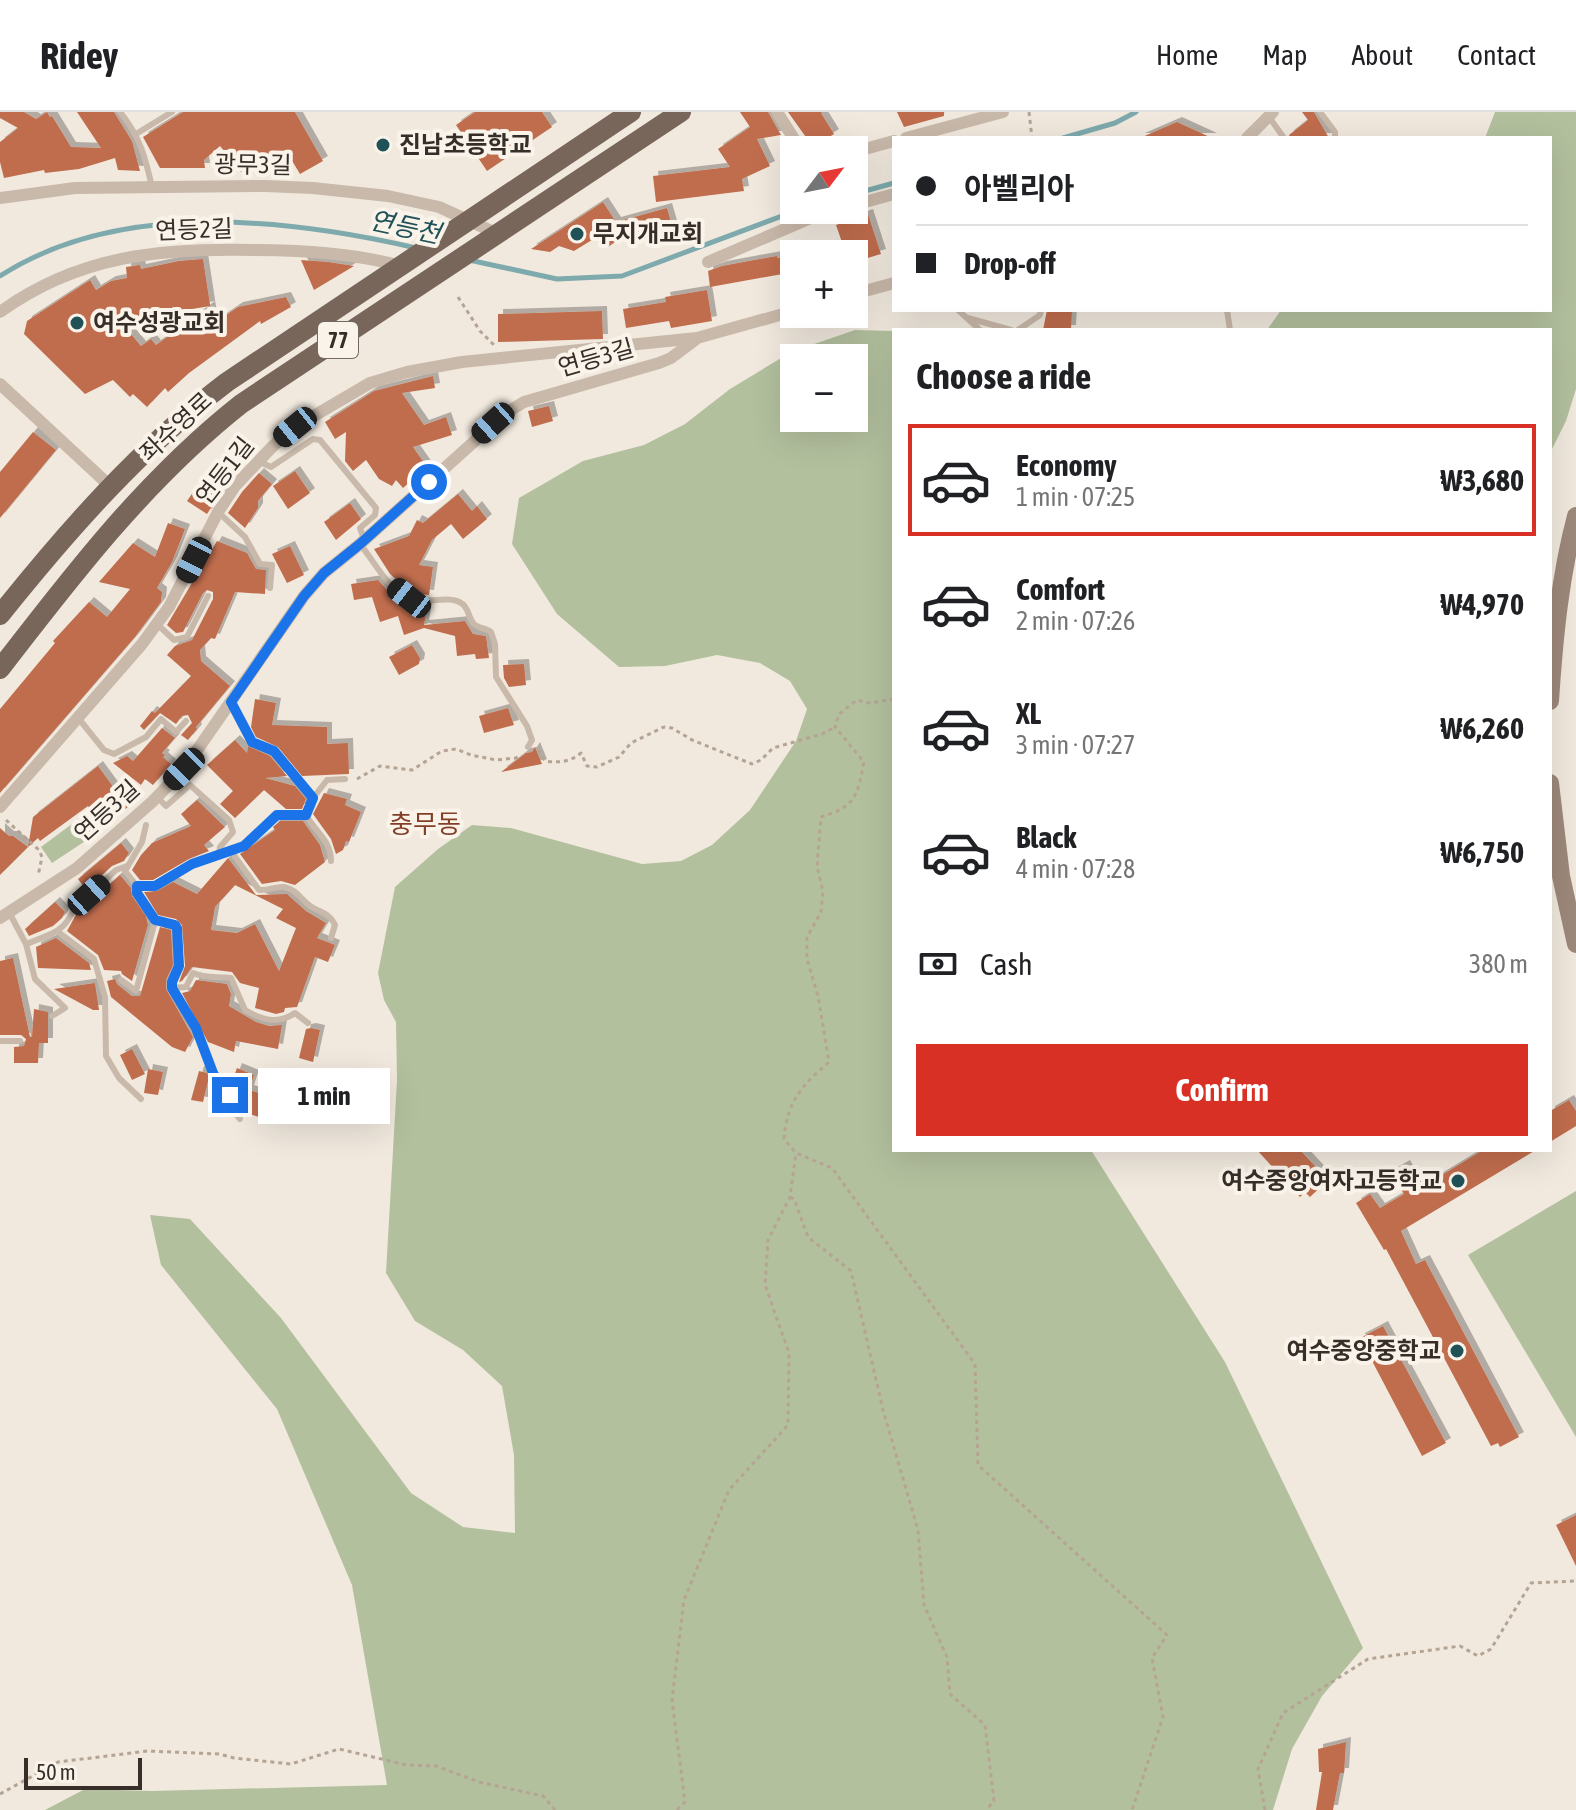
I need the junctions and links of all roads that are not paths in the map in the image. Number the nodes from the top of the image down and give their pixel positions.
1 (120, 112) edge
2 (172, 112) edge
3 (631, 112) edge
4 (681, 112) edge
5 (777, 112) edge
6 (1003, 112) edge
7 (1320, 112) edge
8 (1271, 115) edge
9 (136, 134) junction
10 (792, 136) edge
11 (913, 136) edge
12 (1249, 136) edge
13 (1283, 136) edge
14 (1335, 136) edge
15 (892, 142) edge
16 (868, 148) edge
17 (152, 187) junction
18 (892, 195) edge
19 (0, 198) edge
20 (868, 201) edge
21 (469, 220) junction
22 (797, 224) edge
23 (498, 234) junction
24 (708, 262) dead end
25 (401, 266) junction
26 (892, 284) edge
27 (868, 290) edge
28 (0, 312) edge
29 (960, 312) edge
30 (1041, 312) edge
31 (780, 315) edge
32 (968, 318) junction
33 (978, 328) edge
34 (1004, 328) edge
35 (1021, 328) edge
36 (697, 338) junction
37 (2, 390) edge
38 (195, 406) junction
39 (211, 428) junction
40 (258, 461) junction
41 (110, 486) junction
42 (218, 512) junction
43 (1576, 516) edge
44 (362, 542) junction
45 (270, 588) dead end
46 (208, 596) dead end
47 (0, 615) edge
48 (157, 624) junction
49 (0, 669) edge
50 (1552, 670) edge
51 (231, 702) junction
52 (79, 719) junction
53 (186, 721) dead end
54 (528, 747) road end
55 (345, 779) road end
56 (157, 797) junction
57 (313, 798) junction
58 (1552, 800) edge
59 (0, 807) edge
60 (306, 815) junction
61 (146, 825) dead end
62 (231, 851) junction
63 (219, 854) junction
64 (331, 861) dead end
65 (127, 866) junction
66 (137, 886) junction
67 (5, 916) edge
68 (155, 920) junction
69 (58, 932) junction
70 (331, 938) dead end
71 (26, 944) junction
72 (1576, 944) edge
73 (121, 980) dead end
74 (172, 988) junction
75 (52, 1016) dead end
76 (308, 1023) dead end
77 (0, 1041) edge
78 (20, 1041) dead end
79 (141, 1099) dead end
80 (240, 1119) dead end

1 - 9 lane
2 - 9 lane
3 - 21 main road
4 - 23 main road
5 - 10 street
6 - 11 street
7 - 14 lane
8 - 12 street
8 - 13 lane
9 - 17 lane
15 - 16 street
17 - 19 street, 광무3길
17 - 21 street, 광무3길
18 - 20 street
21 - 23 street, 광무3길
21 - 25 main road, 좌수영로
22 - 24 street
23 - 39 main road, 좌수영로 / 77
25 - 28 street, 연등2길
25 - 38 main road, 좌수영로 / 77
26 - 27 street
29 - 32 lane
30 - 35 lane
31 - 36 street, 연등1길
32 - 33 lane
32 - 34 lane
36 - 40 street, 연등1길
36 - 44 street, 연등3길
37 - 41 street
38 - 39 main road
38 - 41 main road, 좌수영로 / 77
39 - 49 main road, 좌수영로 / 77
40 - 42 street, 연등1길
40 - 44 lane
41 - 47 main road, 좌수영로 / 77
42 - 45 lane
42 - 48 street, 연등1길
43 - 50 street
44 - 51 street, 연등3길
44 - 54 lane
46 - 48 lane
48 - 52 street, 연등1길
51 - 56 street, 연등3길
51 - 57 lane
52 - 53 lane
52 - 59 street, 연등1길
55 - 57 lane
56 - 63 lane
56 - 67 street, 연등3길
57 - 60 lane
58 - 72 street
60 - 62 lane
60 - 64 lane
61 - 65 lane
62 - 63 lane
62 - 70 lane
63 - 66 lane
65 - 66 lane
65 - 69 lane
66 - 68 lane
67 - 71 lane
68 - 73 lane
68 - 74 lane
69 - 71 lane
69 - 79 lane
71 - 75 lane
74 - 76 lane
74 - 80 lane
77 - 78 lane

